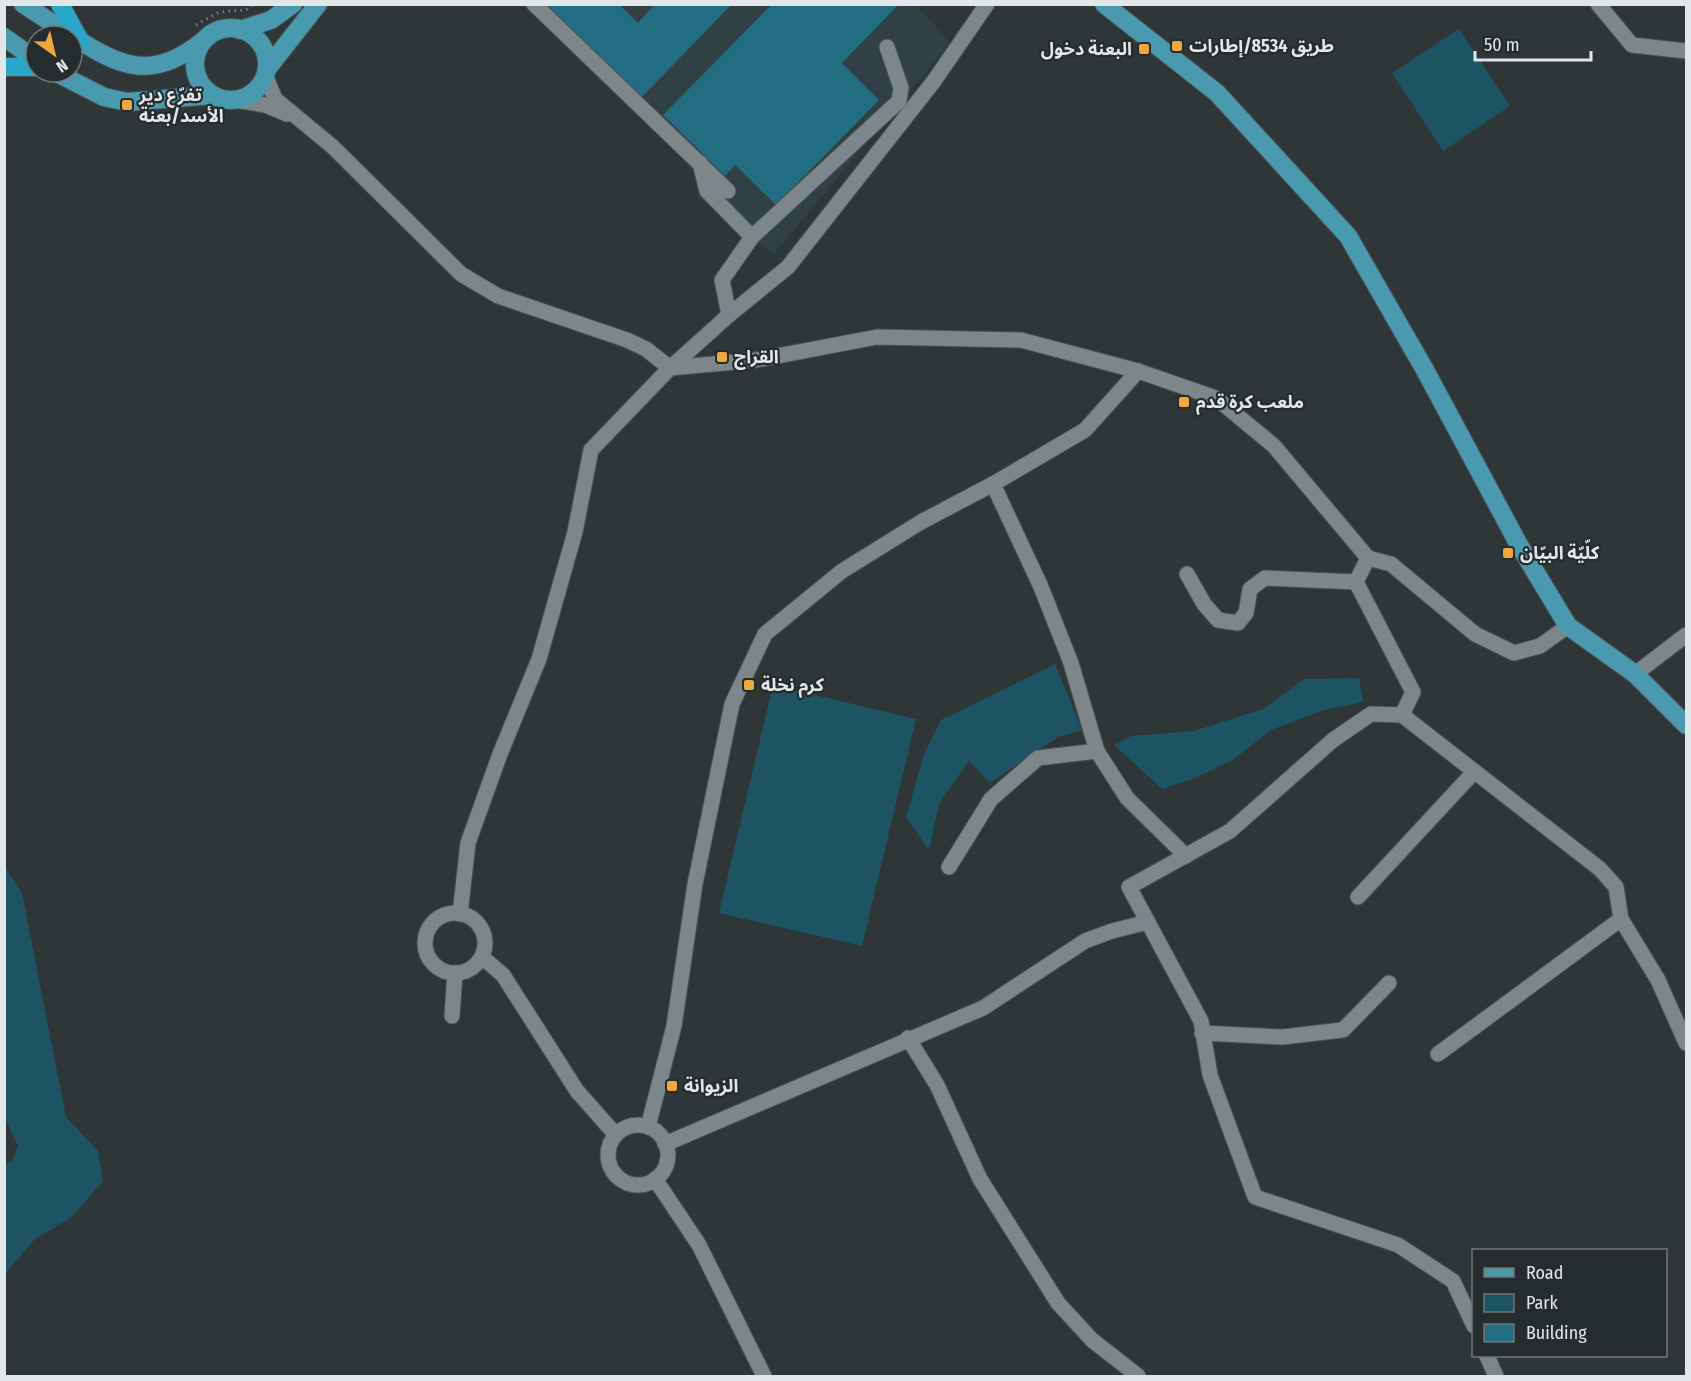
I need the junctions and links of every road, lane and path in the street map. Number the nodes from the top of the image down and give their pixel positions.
1 (23, 4) edge
2 (60, 4) edge
3 (255, 4) edge
4 (293, 4) edge
5 (318, 4) edge
6 (534, 4) edge
7 (987, 4) edge
8 (1104, 4) edge
9 (1598, 4) edge
10 (54, 24) edge
11 (69, 24) edge
12 (240, 30) junction
13 (197, 36) junction
14 (4, 37) edge
15 (84, 43) edge
16 (886, 47) dead end
17 (24, 51) edge
18 (1686, 51) edge
19 (4, 67) edge
20 (24, 67) edge
21 (266, 72) junction
22 (79, 84) edge
23 (212, 95) junction
24 (235, 100) junction
25 (300, 121) junction
26 (699, 163) junction
27 (728, 191) dead end
28 (752, 237) junction
29 (729, 315) junction
30 (670, 368) junction
31 (1138, 371) junction
32 (993, 484) junction
33 (1368, 558) junction
34 (1187, 574) dead end
35 (1356, 582) junction
36 (1568, 626) junction
37 (1686, 635) edge
38 (1635, 674) junction
39 (1402, 715) junction
40 (1686, 724) edge
41 (1098, 750) junction
42 (1474, 772) junction
43 (1186, 856) junction
44 (949, 867) dead end
45 (1358, 897) dead end
46 (460, 914) junction
47 (1621, 920) junction
48 (1148, 922) junction
49 (482, 957) junction
50 (455, 973) junction
51 (1389, 983) dead end
52 (452, 1016) dead end
53 (1202, 1033) junction
54 (908, 1038) junction
55 (1686, 1043) edge
56 (1438, 1054) dead end
57 (648, 1127) junction
58 (616, 1135) junction
59 (665, 1144) junction
60 (655, 1179) junction
61 (1472, 1324) edge
62 (1487, 1357) edge
63 (764, 1377) edge
64 (1138, 1377) edge
65 (1496, 1377) edge

1 - 10 main road
2 - 11 highway
3 - 13 path
4 - 12 main road
5 - 21 main road
6 - 26 street
7 - 29 street
8 - 36 main road
9 - 18 street
12 - 13 main road
12 - 21 main road
13 - 15 main road
13 - 23 main road
14 - 17 main road
16 - 28 street
19 - 20 highway
21 - 24 main road
21 - 25 street
22 - 23 main road
23 - 24 main road
24 - 25 street
25 - 30 street
26 - 27 street
26 - 28 street
28 - 29 street
29 - 30 street
30 - 31 street
30 - 46 street
31 - 32 street
31 - 33 street
32 - 41 street
32 - 57 street
33 - 35 street
33 - 36 street
34 - 35 street
35 - 39 street
36 - 38 main road
37 - 38 street
38 - 40 main road
39 - 42 street
39 - 43 street
41 - 43 street
41 - 44 street
42 - 45 street
42 - 47 street
43 - 48 street
46 - 49 street
46 - 50 street
47 - 55 street
47 - 56 street
48 - 53 street
48 - 54 street
49 - 50 street
49 - 58 street
50 - 52 street
51 - 53 street
53 - 61 street
54 - 59 street
54 - 64 street
57 - 58 street
57 - 59 street
58 - 60 street
59 - 60 street
60 - 63 street
62 - 65 street

